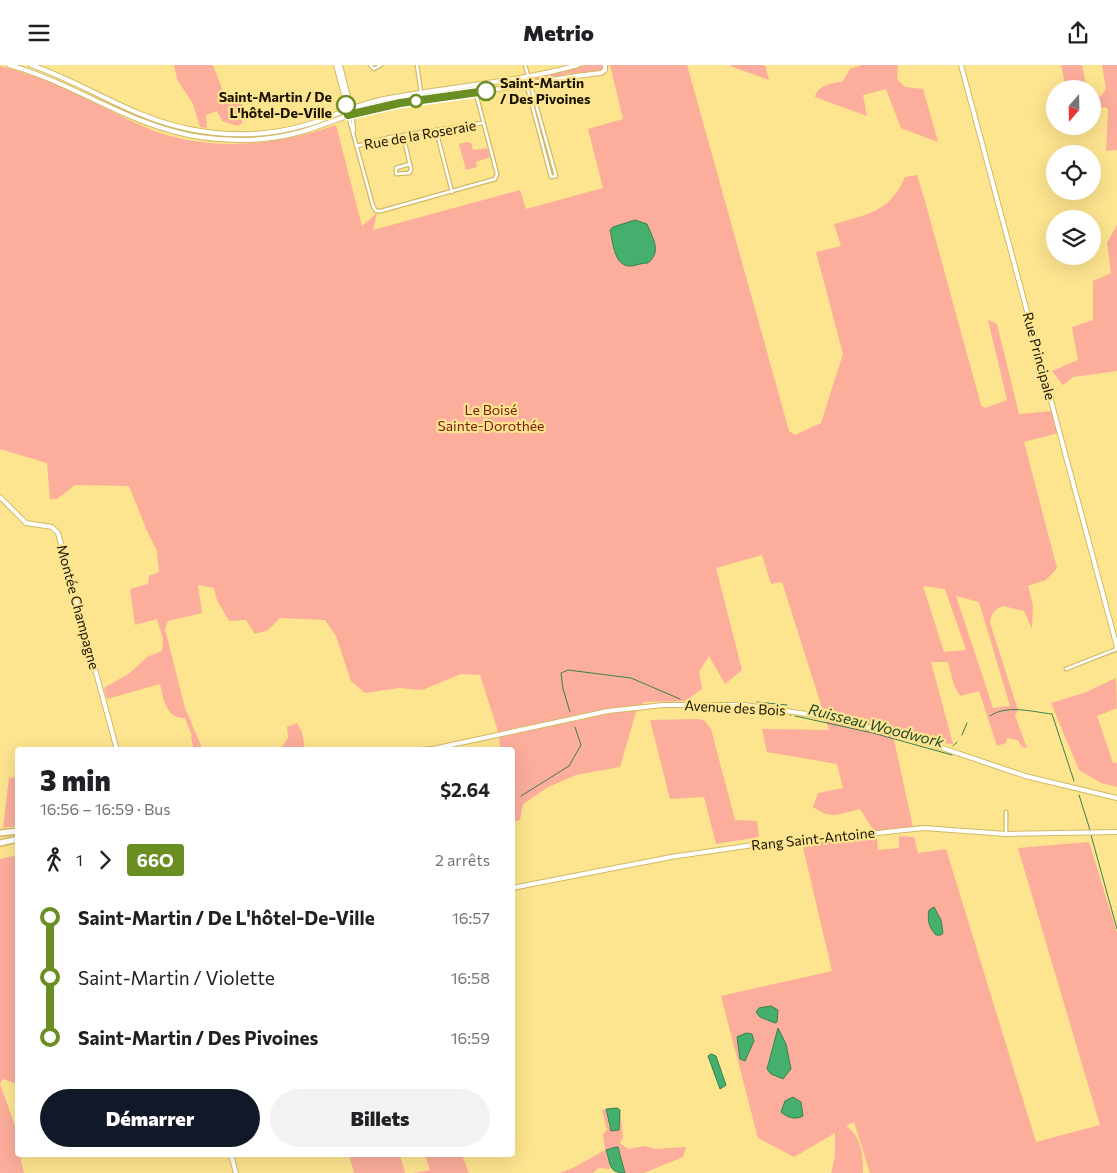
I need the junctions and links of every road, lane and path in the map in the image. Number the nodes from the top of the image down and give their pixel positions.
1 (9, 65) edge
2 (31, 65) edge
3 (336, 65) edge
4 (340, 65) edge
5 (370, 65) edge
6 (381, 65) edge
7 (417, 65) edge
8 (524, 65) edge
9 (578, 65) edge
10 (605, 65) edge
11 (961, 65) edge
12 (528, 78) junction
13 (529, 84) junction
14 (474, 86) junction
15 (475, 92) junction
16 (421, 93) junction
17 (422, 100) junction
18 (349, 108) junction
19 (350, 114) junction
20 (483, 123) junction
21 (436, 130) junction
22 (403, 135) junction
23 (357, 146) junction
24 (410, 164) junction
25 (452, 192) junction
26 (0, 497) edge
27 (1117, 648) edge
28 (1066, 669) dead end
29 (116, 747) edge
30 (440, 747) edge
31 (1117, 798) edge
32 (1006, 812) dead end
33 (15, 831) edge
34 (1117, 832) edge
35 (0, 833) edge
36 (1006, 834) junction
37 (15, 840) edge
38 (0, 843) edge
39 (515, 887) edge
40 (232, 1157) edge
41 (236, 1173) edge

1 - 19 street
2 - 18 street
3 - 18 street
4 - 18 street
5 - 6 street
7 - 16 street
8 - 12 street
9 - 12 street
10 - 13 street
11 - 27 street, Rue Principale
12 - 13 street
12 - 14 street
13 - 13 street
13 - 15 street
14 - 15 street
14 - 16 street
15 - 17 street
15 - 20 street
16 - 17 street
16 - 18 street
17 - 19 street
18 - 19 street
19 - 23 street
20 - 21 street, Rue de la Roseraie
20 - 25 street
21 - 22 street, Rue de la Roseraie
21 - 25 street
22 - 23 street, Rue de la Roseraie
22 - 24 street
23 - 25 street
24 - 24 street
26 - 29 street, Montée Champagne
27 - 28 street
30 - 31 street, Avenue des Bois
32 - 36 street
33 - 35 highway
34 - 36 street, Rang Saint-Antoine
36 - 39 street, Rang Saint-Antoine
37 - 38 highway
40 - 41 street

